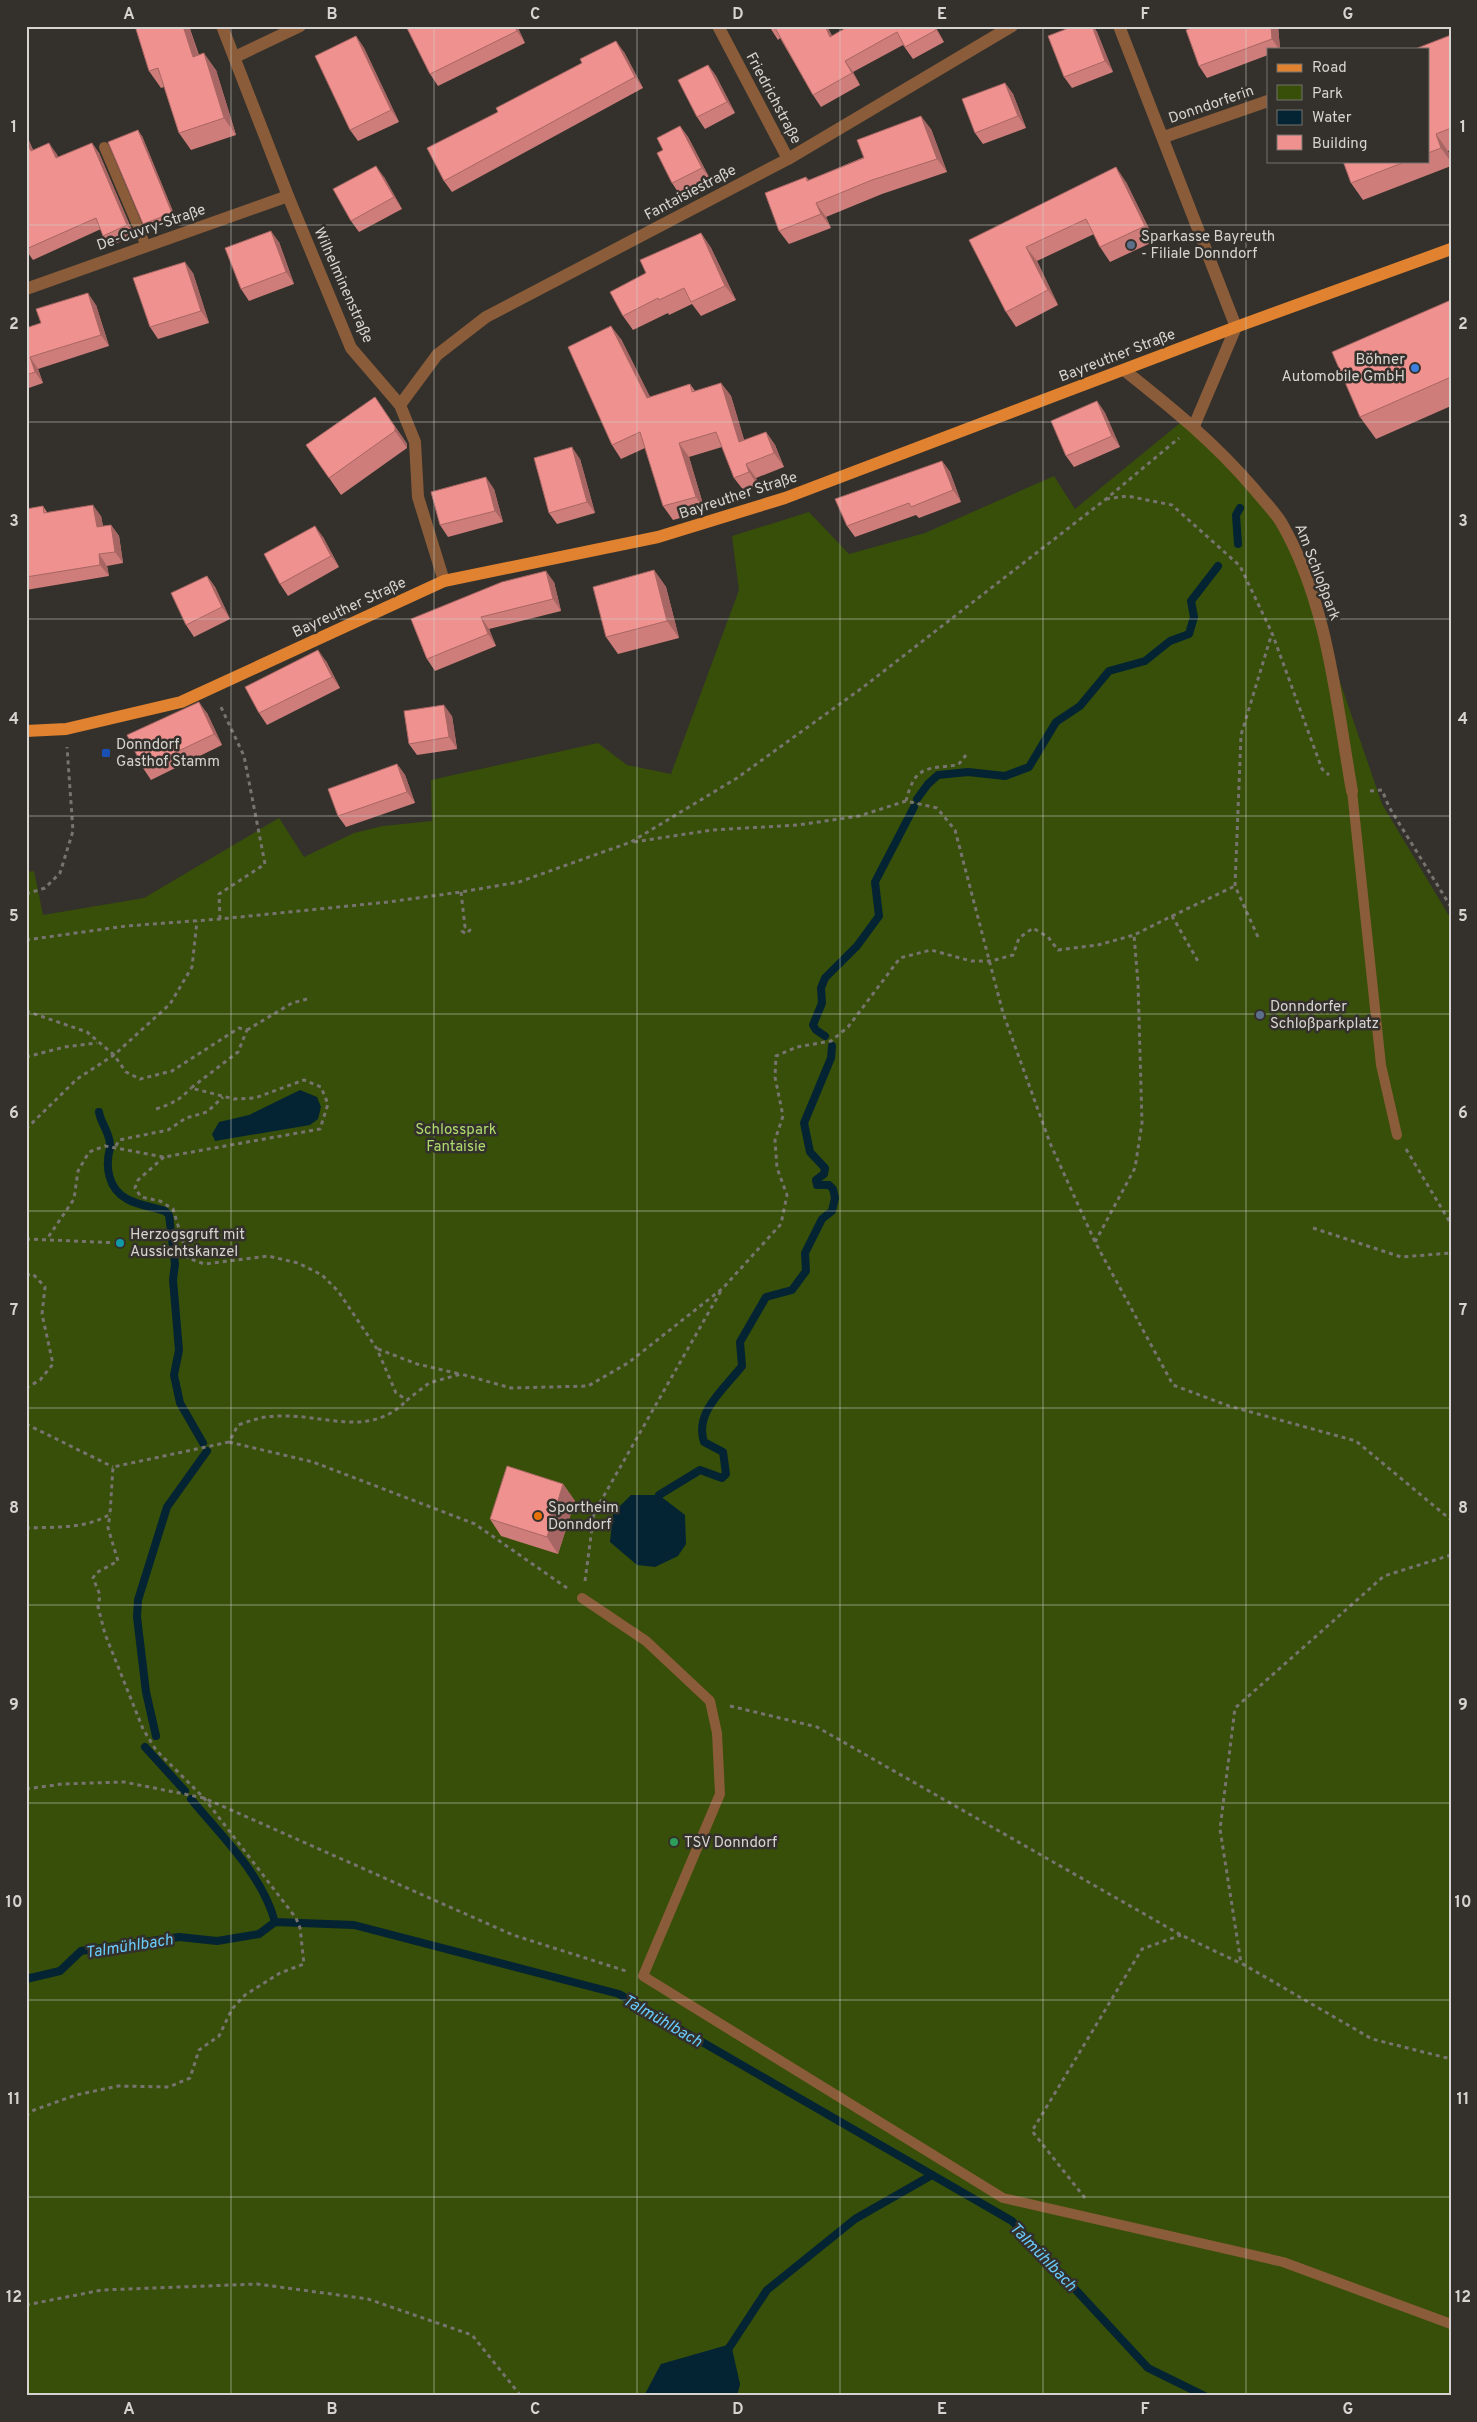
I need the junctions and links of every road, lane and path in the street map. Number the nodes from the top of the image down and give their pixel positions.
1 (222, 26) edge
2 (300, 26) edge
3 (718, 26) edge
4 (1012, 26) edge
5 (1119, 26) edge
6 (235, 57) junction
7 (1267, 101) edge
8 (1164, 138) junction
9 (104, 147) dead end
10 (788, 159) junction
11 (288, 196) junction
12 (146, 246) junction
13 (1451, 249) edge
14 (26, 289) edge
15 (1236, 328) junction
16 (1124, 370) junction
17 (400, 405) junction
18 (1194, 426) junction
19 (1106, 499) junction
20 (444, 581) junction
21 (1272, 633) junction
22 (211, 688) junction
23 (66, 729) junction
24 (26, 731) edge
25 (966, 754) dead end
26 (1352, 791) junction
27 (906, 801) junction
28 (631, 842) junction
29 (1235, 886) junction
30 (461, 892) junction
31 (26, 894) edge
32 (1451, 907) edge
33 (1172, 916) junction
34 (220, 919) junction
35 (197, 921) junction
36 (465, 927) dead end
37 (1134, 935) junction
38 (1258, 936) dead end
39 (26, 940) edge
40 (991, 961) junction
41 (1199, 963) dead end
42 (310, 998) dead end
43 (26, 1010) edge
44 (247, 1030) junction
45 (98, 1043) junction
46 (114, 1055) junction
47 (26, 1058) edge
48 (191, 1088) junction
49 (223, 1097) junction
50 (156, 1109) dead end
51 (26, 1129) edge
52 (1397, 1135) joint
53 (116, 1146) junction
54 (164, 1156) junction
55 (1451, 1224) edge
56 (1313, 1228) dead end
57 (26, 1239) edge
58 (48, 1239) junction
59 (1095, 1242) junction
60 (120, 1243) dead end
61 (1451, 1253) edge
62 (26, 1275) edge
63 (723, 1288) junction
64 (377, 1349) junction
65 (461, 1374) junction
66 (26, 1388) edge
67 (406, 1400) junction
68 (26, 1424) edge
69 (229, 1442) junction
70 (113, 1467) junction
71 (110, 1514) junction
72 (1451, 1520) edge
73 (26, 1528) edge
74 (1451, 1555) edge
75 (582, 1598) junction
76 (710, 1701) junction
77 (26, 1789) edge
78 (204, 1798) junction
79 (1181, 1935) junction
80 (1241, 1963) junction
81 (643, 1976) junction
82 (1451, 2058) edge
83 (26, 2116) edge
84 (1103, 2220) junction
85 (26, 2305) edge
86 (1451, 2324) edge
87 (521, 2396) edge

1 - 6 street, Wilhelminenstraße
2 - 6 street
3 - 10 street, Friedrichstraße
4 - 10 street, Fantaisiestraße
5 - 8 street, Donndorferin
6 - 11 street, Wilhelminenstraße
7 - 8 street, Donndorferin
8 - 15 street, Donndorferin
9 - 12 lane
10 - 17 street, Fantaisiestraße
11 - 12 street, De-Cuvry-Straße
11 - 17 street, Wilhelminenstraße
12 - 14 street, De-Cuvry-Straße
13 - 15 main road, Bayreuther Straße
15 - 16 main road, Bayreuther Straße
15 - 18 street
16 - 18 street, Am Schloßpark
16 - 20 main road, Bayreuther Straße
17 - 20 street, Wilhelminenstraße
18 - 19 path
18 - 26 street, Am Schloßpark
19 - 21 path
19 - 28 path
20 - 22 main road, Bayreuther Straße
21 - 26 path
21 - 29 path
22 - 23 main road, Bayreuther Straße
22 - 34 path
23 - 24 main road, Bayreuther Straße
23 - 31 path
25 - 27 path
26 - 32 path
26 - 52 lane
27 - 28 path
27 - 40 path
28 - 30 path
29 - 33 path
29 - 38 path
30 - 34 path
30 - 36 path
33 - 37 path
33 - 41 path
34 - 35 path
35 - 39 path
35 - 46 path
37 - 40 path
37 - 59 path
40 - 59 path
40 - 63 path
42 - 44 path
43 - 45 path
44 - 46 path
44 - 48 path
45 - 46 path
45 - 47 path
46 - 51 path
48 - 49 path
48 - 50 path
49 - 53 path
49 - 54 path
52 - 55 path
53 - 54 path
53 - 58 path
54 - 64 path
56 - 61 path
57 - 58 path
58 - 60 path
59 - 72 path
62 - 66 path
63 - 65 path
63 - 75 path
64 - 65 path
64 - 67 path
65 - 67 path
67 - 69 path
68 - 70 path
69 - 70 path
69 - 75 path
70 - 71 path
71 - 73 path
71 - 78 path
74 - 80 path
75 - 76 lane
76 - 79 path
76 - 81 lane
77 - 78 path
78 - 81 path
78 - 83 path
79 - 80 path
79 - 84 path
80 - 82 path
81 - 84 lane
84 - 86 lane
85 - 87 path

